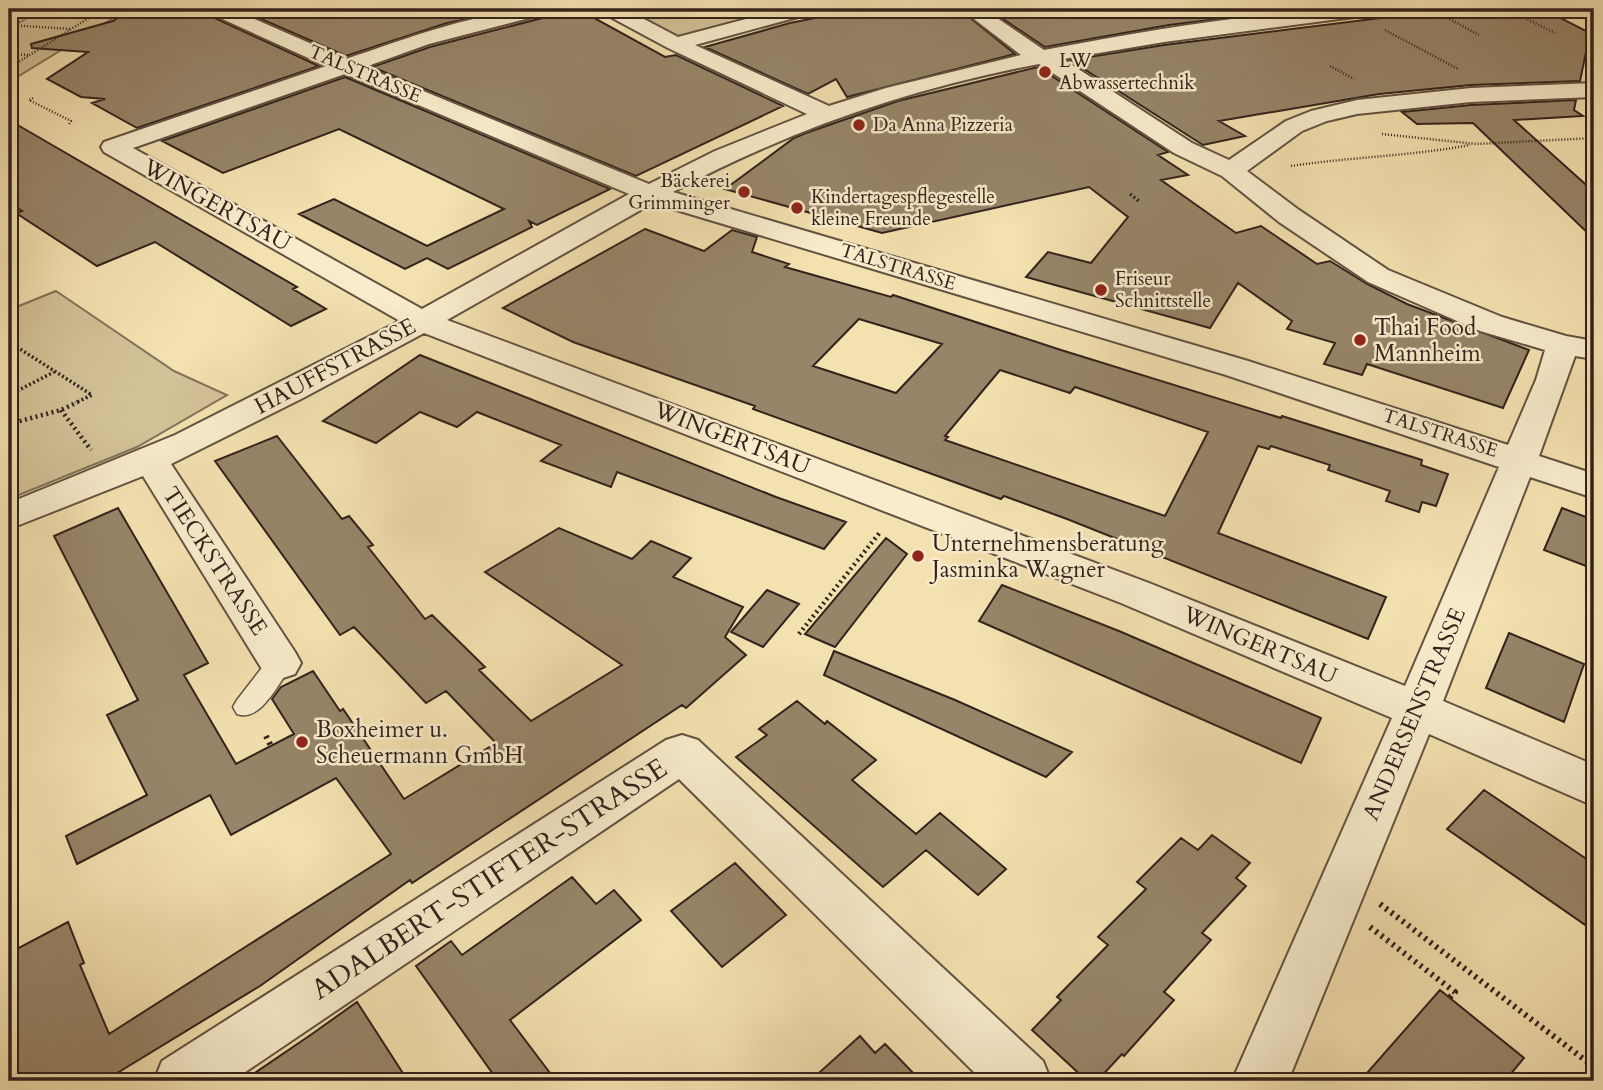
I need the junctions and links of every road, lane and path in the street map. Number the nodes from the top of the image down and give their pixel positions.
1 (44, 9) edge
2 (216, 9) edge
3 (541, 9) edge
4 (610, 9) edge
5 (806, 9) edge
6 (971, 9) edge
7 (1206, 9) edge
8 (1431, 9) edge
9 (1506, 9) edge
10 (1360, 10) edge
11 (100, 11) dead end
12 (749, 15) edge
13 (14, 25) junction
14 (1234, 26) junction
15 (9, 27) edge
16 (70, 30) junction
17 (1555, 33) dead end
18 (1479, 35) dead end
19 (675, 44) junction
20 (9, 54) edge
21 (29, 55) junction
22 (1039, 55) junction
23 (344, 66) junction
24 (9, 68) edge
25 (1594, 90) edge
26 (1504, 94) junction
27 (33, 98) dead end
28 (827, 114) junction
29 (1319, 116) junction
30 (69, 124) dead end
31 (1594, 138) edge
32 (1476, 144) junction
33 (1231, 171) junction
34 (651, 194) junction
35 (1130, 194) dead end
36 (1139, 202) dead end
37 (422, 321) junction
38 (9, 342) edge
39 (1578, 348) edge
40 (55, 371) junction
41 (9, 395) edge
42 (61, 410) junction
43 (9, 424) edge
44 (1520, 459) junction
45 (151, 460) junction
46 (111, 476) junction
47 (1594, 486) edge
48 (903, 503) junction
49 (9, 517) edge
50 (799, 634) dead end
51 (280, 663) joint
52 (246, 707) dead end
53 (1417, 710) junction
54 (266, 736) dead end
55 (271, 746) dead end
56 (1594, 787) edge
57 (1341, 889) junction
58 (1449, 998) dead end
59 (1594, 1067) edge
60 (182, 1081) edge
61 (1023, 1081) edge
62 (1260, 1081) edge

1 - 13 path
2 - 23 street, TALSTRASSE
3 - 23 street
4 - 19 street
5 - 12 street
6 - 22 street
7 - 14 street
8 - 18 path
9 - 17 path
10 - 14 street, HAUFFSTRASSE
10 - 26 path
11 - 16 path
12 - 19 street
13 - 15 path
13 - 16 path
14 - 22 street, HAUFFSTRASSE
16 - 21 path
19 - 28 street
20 - 21 path
21 - 24 path
22 - 28 street, HAUFFSTRASSE
22 - 33 street
23 - 34 street, TALSTRASSE
23 - 37 street, WINGERTSAU
25 - 26 street
26 - 29 street
27 - 30 path
28 - 34 street, HAUFFSTRASSE
29 - 32 path
29 - 33 street
31 - 32 path
32 - 33 path
33 - 39 street
34 - 37 street, HAUFFSTRASSE
34 - 44 street, TALSTRASSE
35 - 36 path
37 - 45 street, HAUFFSTRASSE
37 - 48 street, WINGERTSAU
38 - 40 path
39 - 44 street, ANDERSENSTRASSE
40 - 41 path
40 - 42 path
42 - 43 path
42 - 46 path
44 - 47 street, TALSTRASSE
44 - 53 street, ANDERSENSTRASSE
45 - 46 street, HAUFFSTRASSE
45 - 51 street, TIECKSTRASSE
46 - 49 street, HAUFFSTRASSE
48 - 50 path
48 - 53 street, WINGERTSAU
51 - 52 lane
53 - 56 street, WINGERTSAU
53 - 57 street, ANDERSENSTRASSE
54 - 55 path
57 - 58 path
57 - 59 path
57 - 62 street, ANDERSENSTRASSE
60 - 61 street, ADALBERT-STIFTER-STRASSE

